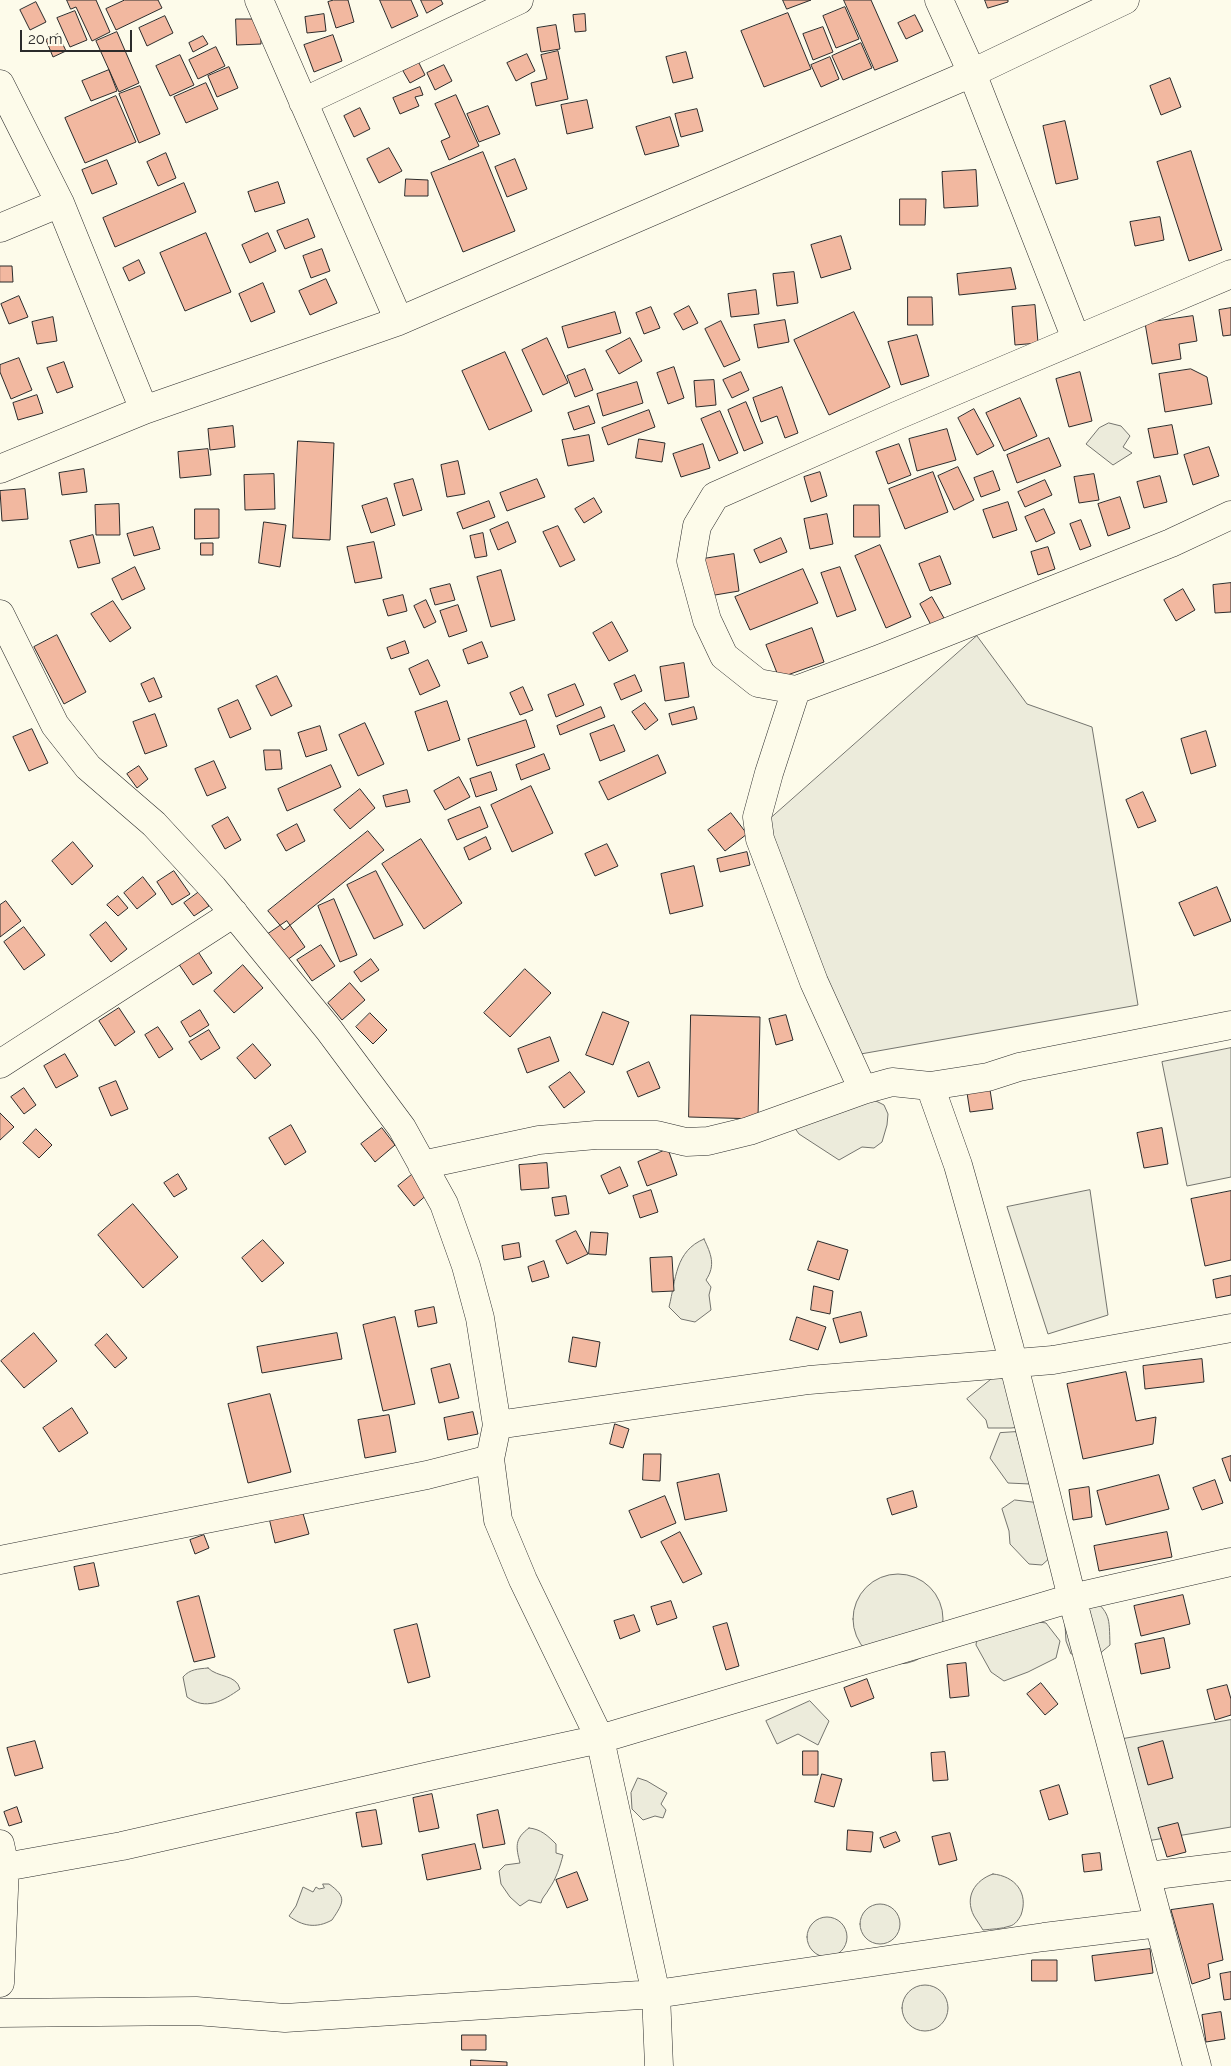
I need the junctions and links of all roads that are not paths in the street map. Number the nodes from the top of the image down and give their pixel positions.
1 (259, 0) edge
2 (519, 0) edge
3 (939, 0) edge
4 (1125, 0) edge
5 (972, 73) junction
6 (0, 84) edge
7 (303, 102) junction
8 (60, 203) junction
9 (0, 228) edge
10 (1231, 274) edge
11 (399, 320) junction
12 (1076, 339) junction
13 (144, 410) junction
14 (0, 469) edge
15 (1231, 515) edge
16 (0, 614) edge
17 (796, 690) junction
18 (234, 913) junction
19 (1231, 1025) edge
20 (0, 1064) edge
21 (930, 1086) junction
22 (863, 1090) junction
23 (422, 1164) junction
24 (1231, 1328) edge
25 (1013, 1364) junction
26 (497, 1425) junction
27 (490, 1458) junction
28 (0, 1560) edge
29 (1231, 1562) edge
30 (1072, 1598) junction
31 (600, 1739) junction
32 (3, 1856) edge
33 (1231, 1866) edge
34 (1148, 1876) junction
35 (1159, 1922) junction
36 (0, 1983) edge
37 (656, 1994) junction
38 (0, 2013) edge
39 (659, 2066) edge
40 (1197, 2066) edge

1 - 7 street
2 - 7 street
3 - 5 street
4 - 5 street
5 - 11 street
5 - 12 street
6 - 8 street
7 - 11 street
8 - 9 street
8 - 13 street
10 - 12 street
11 - 13 street
12 - 17 street
13 - 14 street
15 - 17 street
16 - 18 street
17 - 22 street
18 - 20 street
18 - 23 street
19 - 21 street
21 - 22 street
21 - 25 street
22 - 23 street
23 - 26 street
24 - 25 street
25 - 26 street
25 - 30 street
26 - 27 street
27 - 28 street
27 - 31 street
29 - 30 street
30 - 31 street
30 - 34 street
31 - 32 street
31 - 37 street
32 - 36 street
33 - 34 street
34 - 35 street
35 - 37 street
35 - 40 street
37 - 38 street
37 - 39 street

